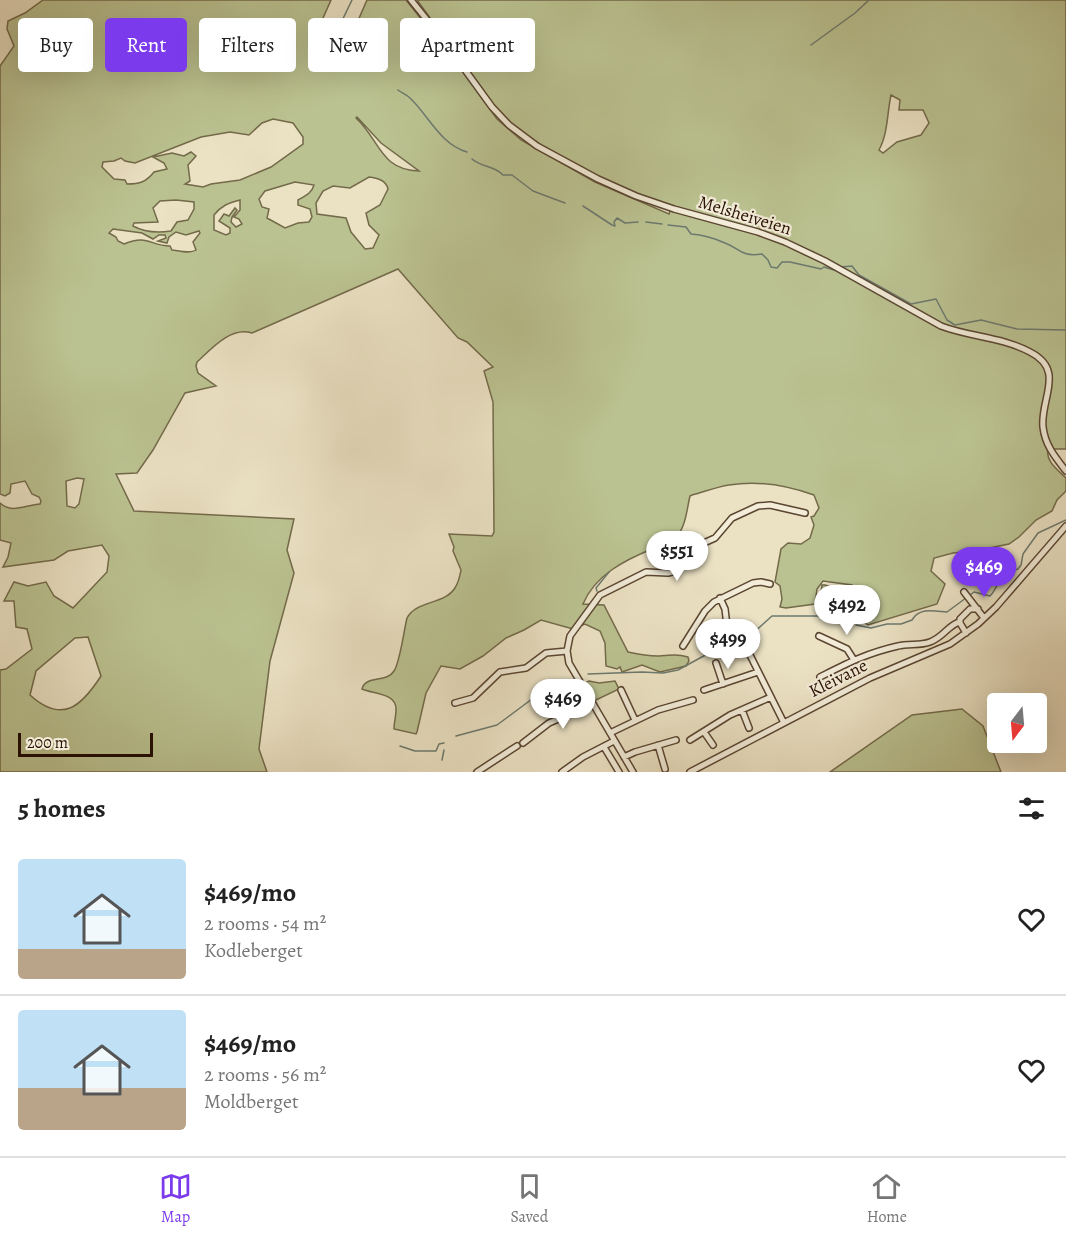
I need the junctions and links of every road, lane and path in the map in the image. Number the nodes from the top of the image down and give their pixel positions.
1 (411, 0) edge
2 (1066, 471) edge
3 (805, 513) dead end
4 (1066, 526) edge
5 (770, 584) dead end
6 (964, 592) dead end
7 (720, 598) junction
8 (978, 609) junction
9 (984, 618) junction
10 (960, 622) junction
11 (966, 633) junction
12 (819, 636) dead end
13 (683, 646) dead end
14 (567, 651) junction
15 (854, 660) junction
16 (716, 663) dead end
17 (758, 672) junction
18 (820, 677) dead end
19 (723, 684) junction
20 (621, 690) dead end
21 (704, 690) dead end
22 (771, 697) junction
23 (693, 700) dead end
24 (455, 703) dead end
25 (593, 704) junction
26 (742, 710) junction
27 (635, 720) junction
28 (784, 723) junction
29 (749, 728) dead end
30 (704, 732) junction
31 (610, 733) junction
32 (676, 740) dead end
33 (690, 740) dead end
34 (614, 741) junction
35 (658, 745) junction
36 (712, 745) dead end
37 (604, 747) junction
38 (624, 757) junction
39 (665, 769) dead end
40 (477, 772) edge
41 (562, 772) edge
42 (619, 772) edge
43 (633, 772) edge
44 (690, 772) edge

1 - 2 street, Melsheiveien
3 - 14 street
4 - 9 street, Kleivane
5 - 7 street
6 - 8 street
7 - 13 street
7 - 17 street
8 - 9 street
8 - 10 street
9 - 11 street, Kleivane
10 - 11 street
10 - 15 street
11 - 28 street, Kleivane
12 - 15 street
14 - 24 street
14 - 25 street
15 - 18 street
16 - 19 street
17 - 19 street
17 - 22 street
19 - 21 street
20 - 27 street
22 - 26 street
22 - 28 street
23 - 27 street
25 - 31 street
25 - 40 street
26 - 29 street
26 - 30 street
27 - 31 street
28 - 44 street, Kleivane
30 - 33 street
30 - 36 street
31 - 34 street
32 - 35 street
34 - 37 street
34 - 38 street
35 - 38 street
35 - 39 street
37 - 41 street
37 - 42 street
38 - 43 street

